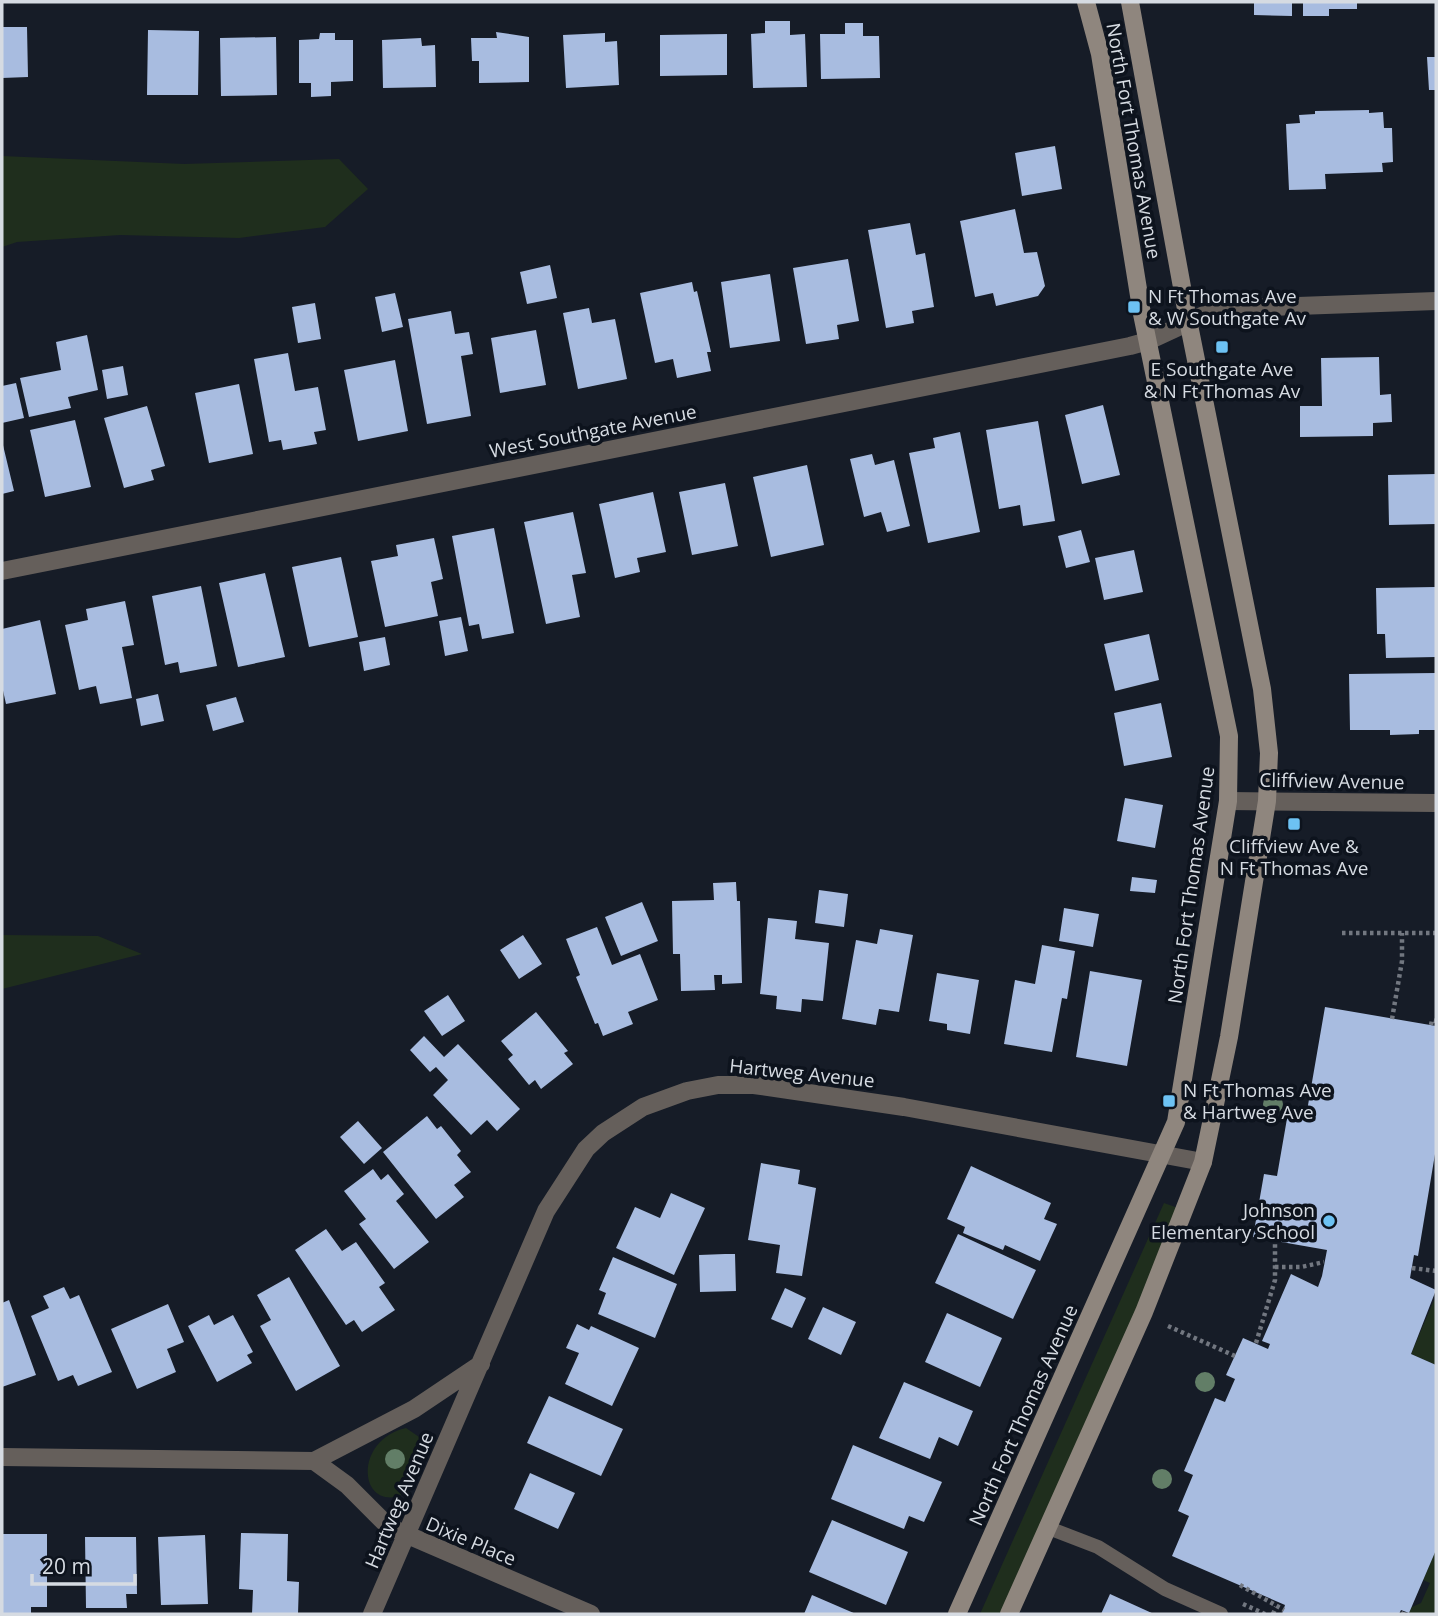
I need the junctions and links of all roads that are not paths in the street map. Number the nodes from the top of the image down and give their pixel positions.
1 (1086, 2) edge
2 (1130, 2) edge
3 (1436, 301) edge
4 (1188, 320) junction
5 (1148, 341) junction
6 (2, 571) edge
7 (1228, 801) junction
8 (1268, 801) junction
9 (1436, 803) edge
10 (1164, 1154) junction
11 (1203, 1162) junction
12 (481, 1364) junction
13 (2, 1457) edge
14 (314, 1461) junction
15 (1046, 1527) junction
16 (407, 1536) junction
17 (372, 1614) edge
18 (591, 1614) edge
19 (957, 1614) edge
20 (1009, 1614) edge
21 (1221, 1614) edge

1 - 5 street, North Fort Thomas Avenue
2 - 4 street, North Fort Thomas Avenue
3 - 4 street, West Southgate Avenue
4 - 5 street, West Southgate Avenue
4 - 8 street, North Fort Thomas Avenue
5 - 6 street, West Southgate Avenue
5 - 7 street, North Fort Thomas Avenue
7 - 8 street, Cliffview Avenue
7 - 10 street, North Fort Thomas Avenue
8 - 9 street, Cliffview Avenue
8 - 11 street, North Fort Thomas Avenue
10 - 11 street, Hartweg Avenue
10 - 12 street, Hartweg Avenue
10 - 19 street, North Fort Thomas Avenue
11 - 15 street, North Fort Thomas Avenue
12 - 14 street
12 - 16 street, Hartweg Avenue
13 - 14 street
14 - 16 street, Dixie Place
15 - 20 street, North Fort Thomas Avenue
15 - 21 lane
16 - 17 street, Hartweg Avenue
16 - 18 street, Dixie Place

